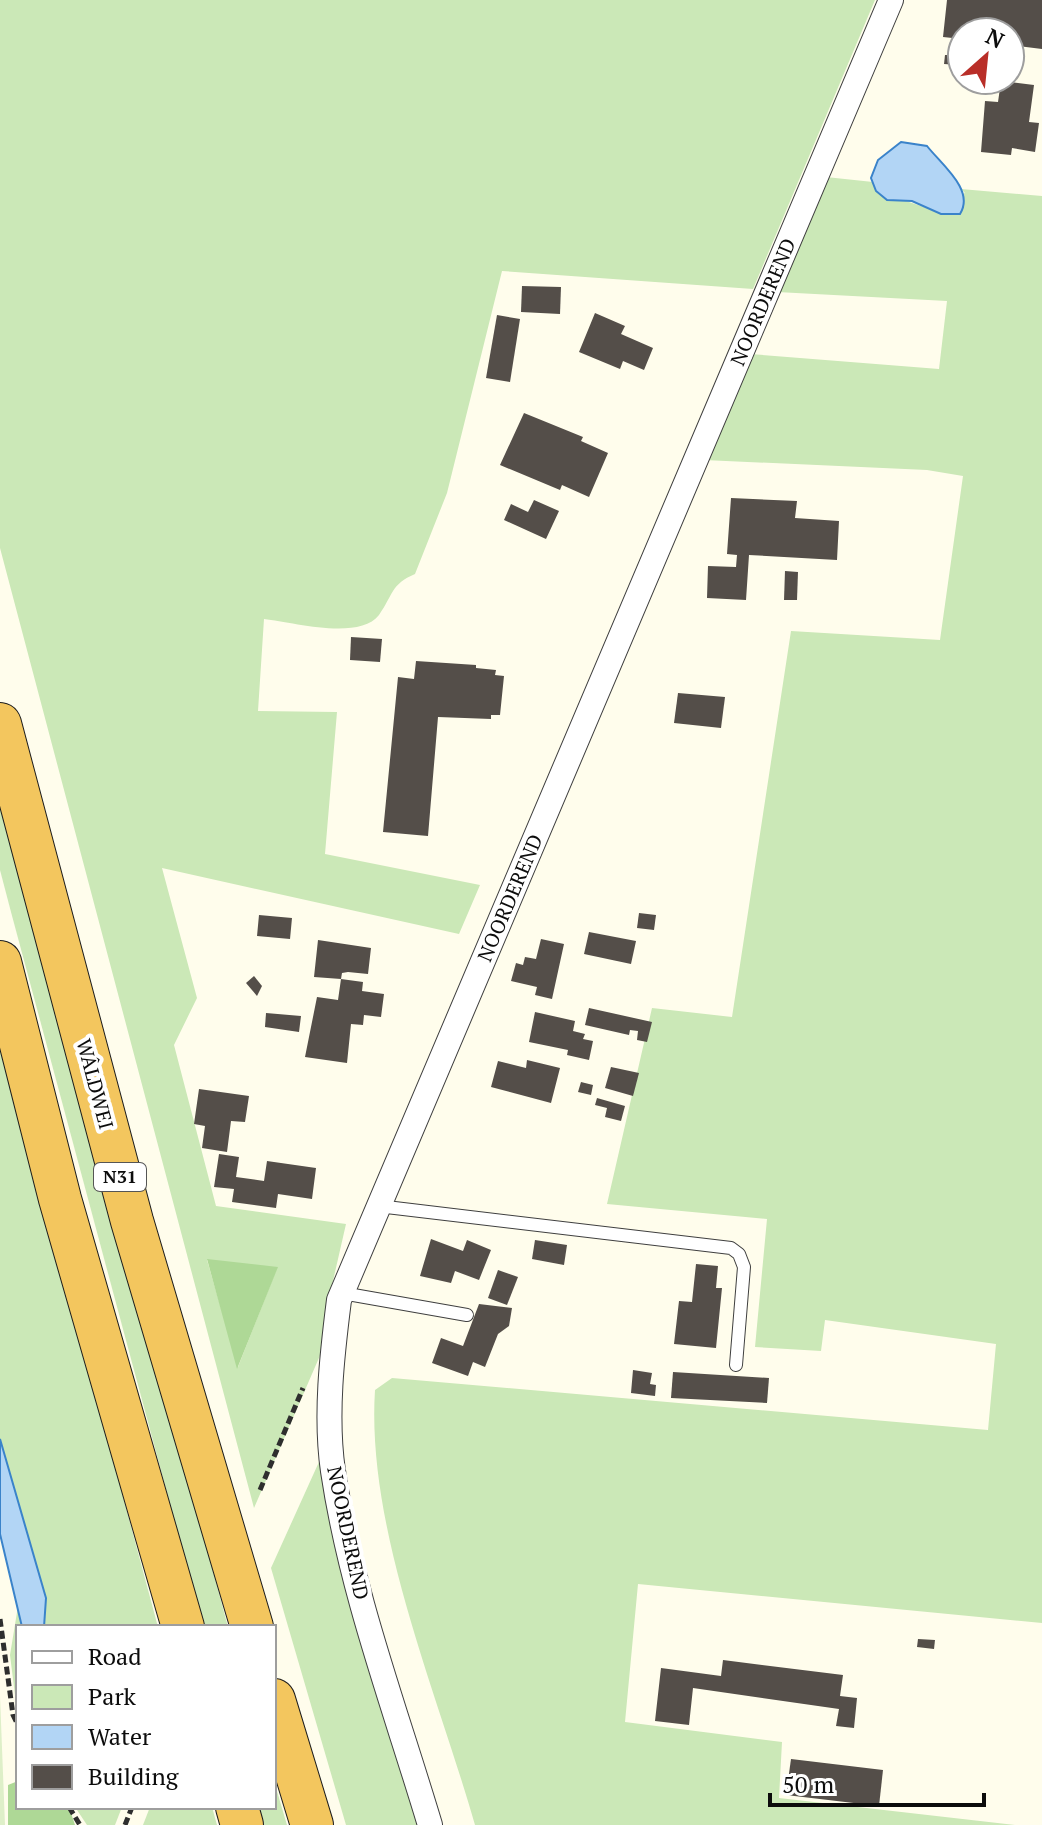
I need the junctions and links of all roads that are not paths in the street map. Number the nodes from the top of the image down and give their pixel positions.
1 (891, 0) edge
2 (0, 724) edge
3 (0, 962) edge
4 (378, 1206) junction
5 (342, 1293) junction
6 (467, 1315) dead end
7 (736, 1365) dead end
8 (182, 1625) edge
9 (251, 1625) edge
10 (276, 1707) edge
11 (312, 1825) edge
12 (430, 1825) edge

1 - 4 street, NOORDEREND
2 - 9 highway, WÂLDWEI / N31
3 - 8 highway
4 - 5 street, NOORDEREND
4 - 7 lane
5 - 6 lane
5 - 12 street, NOORDEREND
10 - 11 highway

